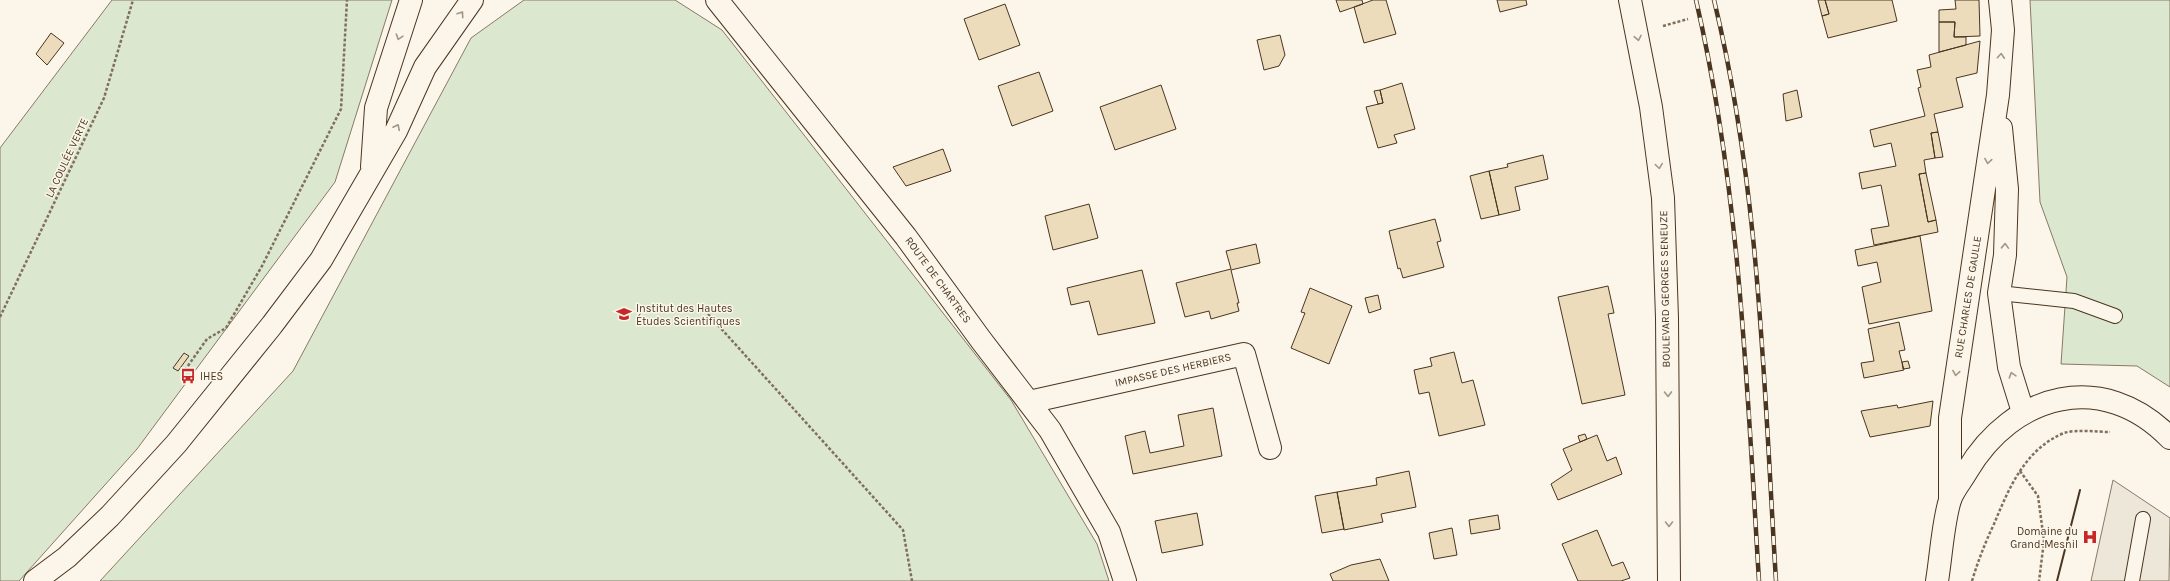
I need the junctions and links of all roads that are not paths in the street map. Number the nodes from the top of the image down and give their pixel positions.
1 (411, 0) edge
2 (472, 0) edge
3 (717, 0) edge
4 (1630, 0) edge
5 (2000, 0) edge
6 (1998, 95) junction
7 (371, 174) junction
8 (1999, 293) junction
9 (2115, 316) dead end
10 (1029, 402) junction
11 (2024, 412) junction
12 (2170, 438) edge
13 (1270, 448) dead end
14 (1950, 499) junction
15 (2143, 520) dead end
16 (67, 558) junction
17 (35, 581) edge
18 (58, 581) edge
19 (1125, 581) edge
20 (1669, 581) edge
21 (1937, 581) edge
22 (2132, 581) edge

1 -> 7 main road
7 -> 2 main road
3 - 10 main road, ROUTE DE CHARTRES
4 -> 20 main road, BOULEVARD GEORGES SENEUZE
6 -> 5 main road, RUE CHARLES DE GAULLE
8 -> 6 main road, RUE CHARLES DE GAULLE
6 -> 14 main road, RUE CHARLES DE GAULLE
7 - 16 main road
8 - 9 lane
11 -> 8 main road, RUE CHARLES DE GAULLE
10 - 13 main road, IMPASSE DES HERBIERS
10 - 19 main road, ROUTE DE CHARTRES
11 - 12 main road
11 - 14 main road, RUE CHARLES DE GAULLE
14 - 21 main road, RUE CHARLES DE GAULLE
15 - 22 lane
16 - 17 main road
16 - 18 main road

